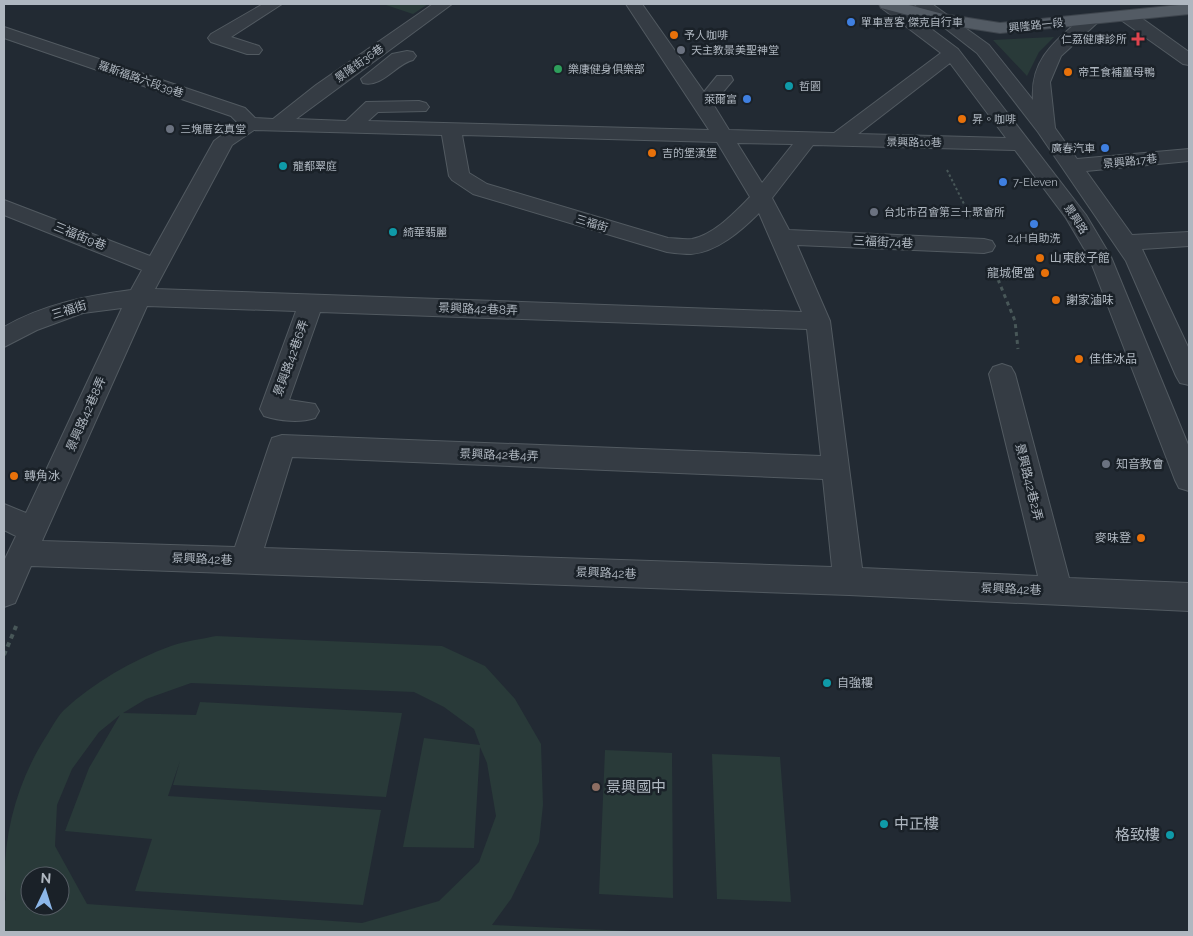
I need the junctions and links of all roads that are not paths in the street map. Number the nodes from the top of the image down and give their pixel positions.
1 (274, 4) edge
2 (444, 4) edge
3 (634, 4) edge
4 (886, 4) edge
5 (924, 5) edge
6 (1021, 9) dead end
7 (1189, 9) edge
8 (946, 10) edge
9 (989, 10) dead end
10 (1089, 11) edge
11 (1127, 16) junction
12 (4, 32) edge
13 (253, 50) dead end
14 (952, 52) junction
15 (406, 56) dead end
16 (1189, 60) edge
17 (724, 80) dead end
18 (323, 88) junction
19 (703, 104) junction
20 (419, 107) dead end
21 (250, 124) junction
22 (276, 126) junction
23 (350, 128) junction
24 (1045, 128) junction
25 (452, 130) junction
26 (722, 137) junction
27 (806, 140) junction
28 (838, 140) junction
29 (1022, 144) junction
30 (1189, 155) edge
31 (1071, 166) junction
32 (762, 199) junction
33 (4, 206) edge
34 (782, 237) junction
35 (1189, 239) edge
36 (1127, 242) junction
37 (984, 246) road end
38 (155, 266) junction
39 (139, 296) junction
40 (311, 303) junction
41 (818, 321) junction
42 (4, 338) edge
43 (1002, 374) road end
44 (1189, 376) edge
45 (306, 411) dead end
46 (836, 468) junction
47 (1189, 480) edge
48 (4, 516) edge
49 (28, 542) junction
50 (245, 560) junction
51 (849, 581) junction
52 (1057, 590) junction
53 (4, 593) edge
54 (1189, 597) edge

1 - 13 street
2 - 18 street, 景隆街36巷
3 - 19 street
4 - 5 street
4 - 8 main road, 興隆路一段
4 - 14 street, 景興路
5 - 8 street
6 - 10 main road, 興隆路一段
7 - 11 main road, 興隆路一段
8 - 9 main road, 興隆路一段
8 - 10 main road, 興隆路一段
8 - 24 street
10 - 11 main road, 興隆路一段
10 - 24 street
11 - 16 street
12 - 21 street, 羅斯福路六段39巷
14 - 28 street
14 - 29 street, 景興路
15 - 18 street
17 - 19 street
18 - 22 street, 景隆街36巷
19 - 26 street
20 - 23 street
21 - 22 street
21 - 38 street, 景興路42巷8弄
22 - 23 street
23 - 25 street
24 - 31 street
25 - 26 street
25 - 32 street, 三福街
26 - 27 street, 景興路10巷
26 - 32 street
27 - 28 street, 景興路10巷
27 - 32 street
28 - 29 street, 景興路10巷
29 - 47 street, 景興路
30 - 31 street, 景興路17巷
31 - 36 street
32 - 34 street
33 - 38 street, 三福街9巷
34 - 37 street, 三福街74巷
34 - 41 street
35 - 36 street
36 - 44 street
38 - 39 street, 景興路42巷8弄
39 - 40 street, 景興路42巷8弄
39 - 42 street, 三福街
39 - 49 street, 景興路42巷8弄
40 - 41 street, 景興路42巷8弄
40 - 45 street, 景興路42巷6弄
41 - 46 street
43 - 52 street, 景興路42巷2弄
46 - 50 street, 景興路42巷4弄
46 - 51 street
48 - 49 street
49 - 50 street, 景興路42巷
49 - 53 street, 景興路42巷8弄
50 - 51 street, 景興路42巷
51 - 52 street, 景興路42巷
52 - 54 street, 景興路42巷

